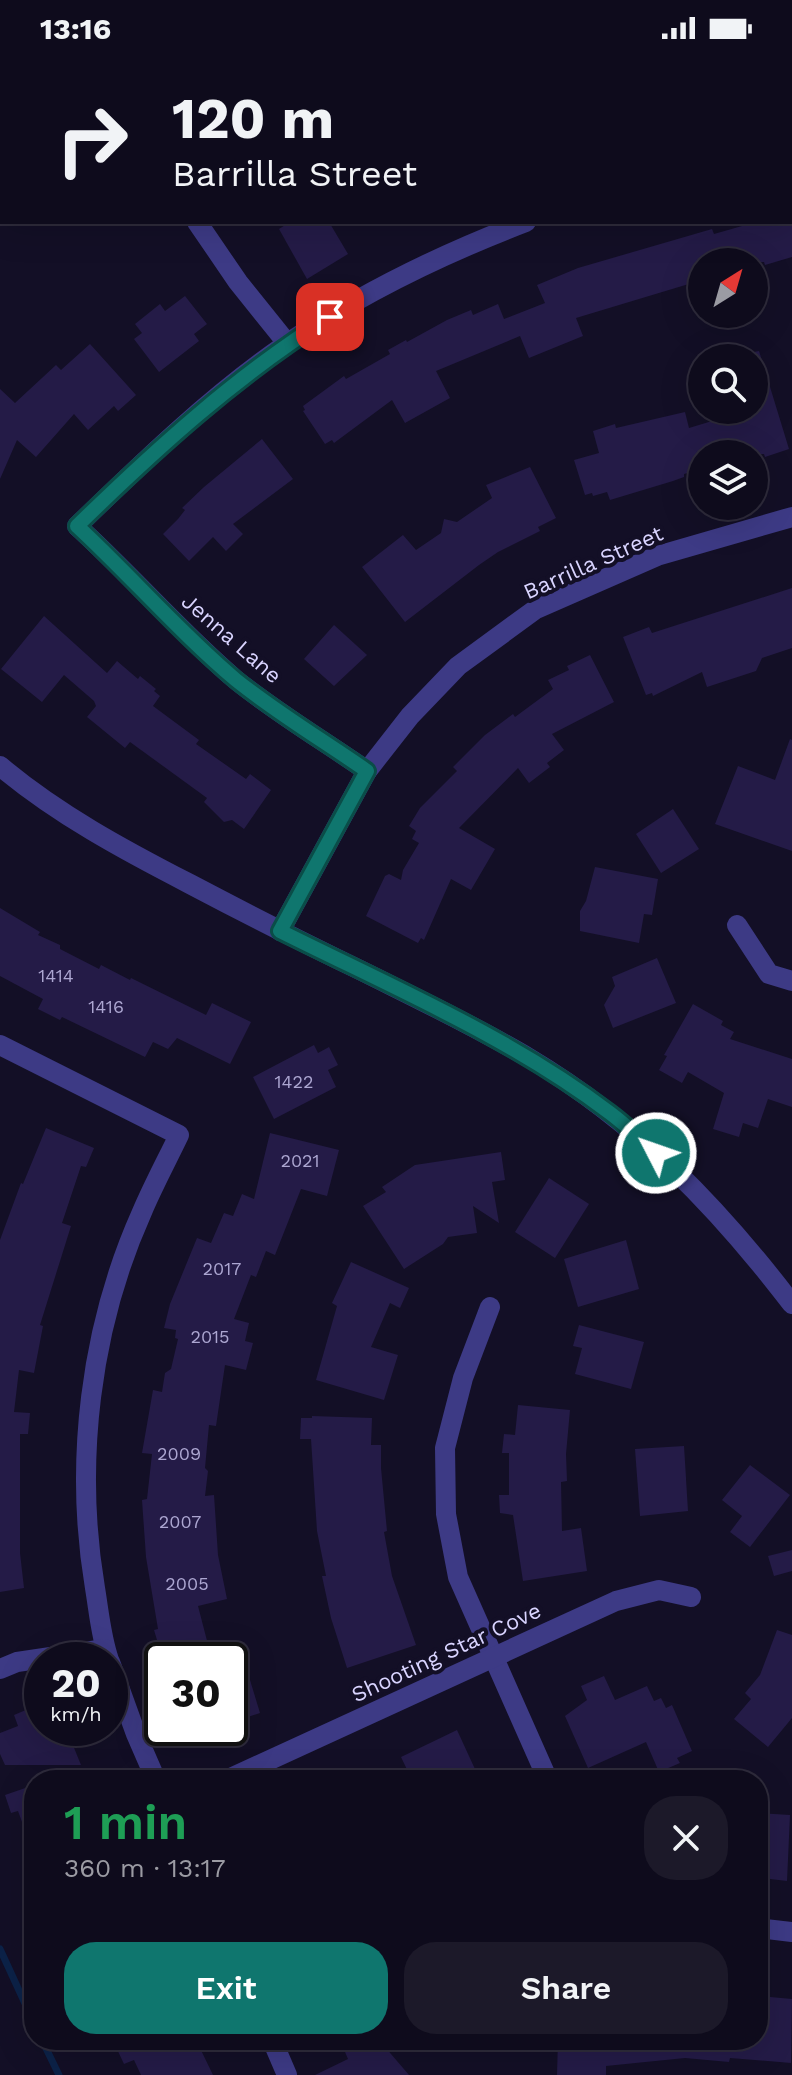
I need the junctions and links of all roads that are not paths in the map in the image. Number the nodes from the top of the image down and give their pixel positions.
1 (198, 224) edge
2 (521, 224) edge
3 (287, 343) junction
4 (792, 517) edge
5 (0, 766) edge
6 (367, 771) junction
7 (737, 925) dead end
8 (280, 931) junction
9 (792, 981) edge
10 (0, 1045) edge
11 (792, 1304) edge
12 (490, 1307) dead end
13 (691, 1597) dead end
14 (105, 1642) edge
15 (492, 1657) junction
16 (24, 1662) edge
17 (0, 1669) edge
18 (128, 1712) edge
19 (152, 1770) edge
20 (248, 1770) edge
21 (543, 1770) edge
22 (768, 1929) edge
23 (792, 1932) edge
24 (276, 2050) edge
25 (287, 2075) edge

1 - 3 street
2 - 3 street
3 - 6 street, Jenna Lane
4 - 6 street, Barrilla Street
5 - 8 street
6 - 8 street, Barrilla Street
7 - 9 street
8 - 11 street
10 - 14 street
12 - 15 street
13 - 15 street, Shooting Star Cove
15 - 20 street, Shooting Star Cove
15 - 21 street
16 - 17 street
18 - 19 street
22 - 23 street
24 - 25 street

